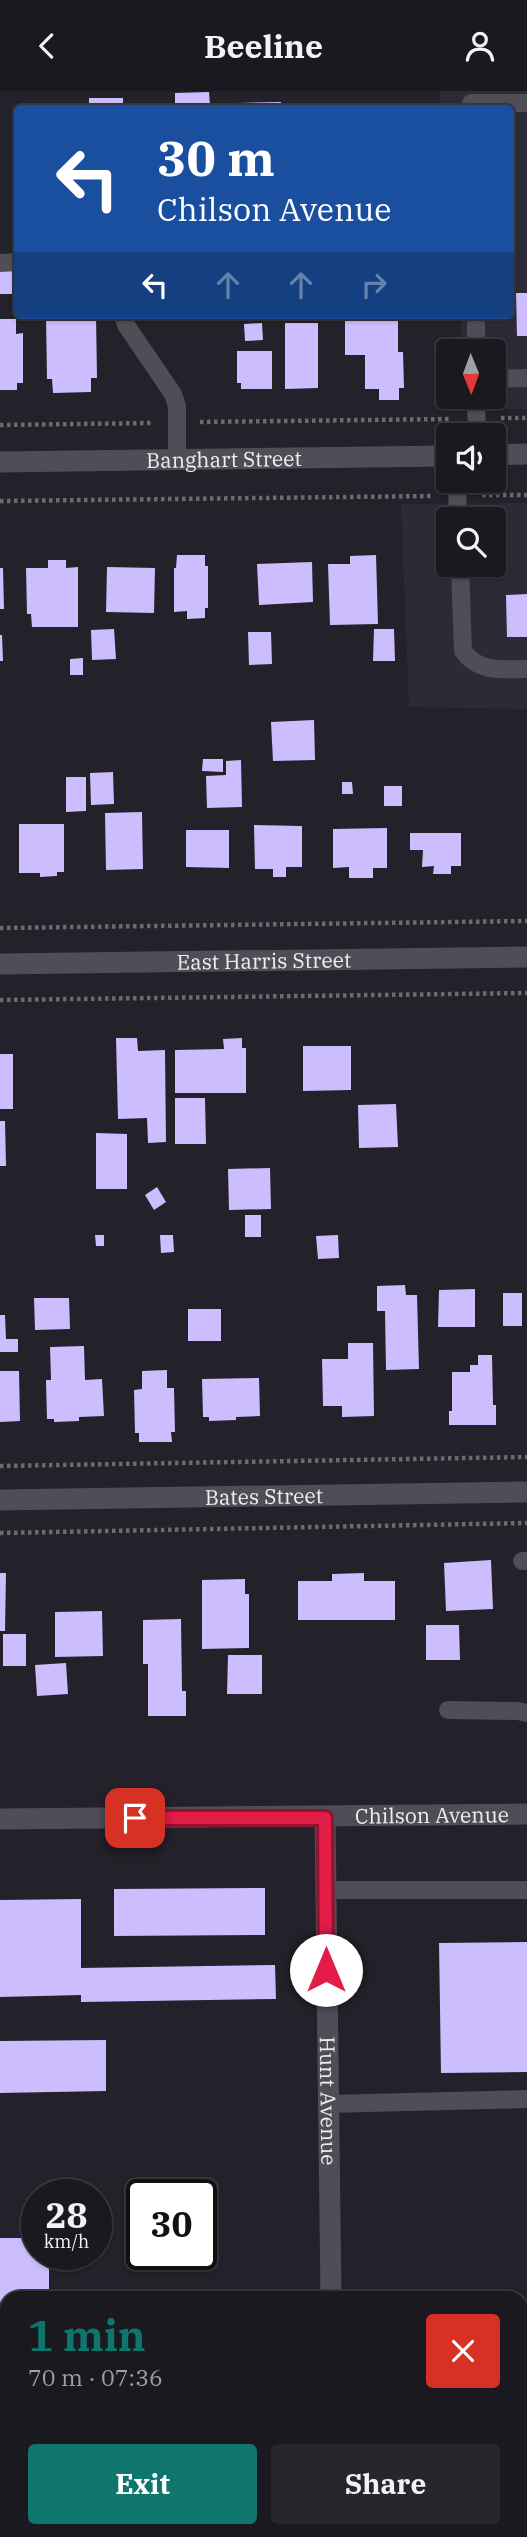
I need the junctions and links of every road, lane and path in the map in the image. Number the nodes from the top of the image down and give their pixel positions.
1 (471, 101) edge
2 (527, 103) edge
3 (124, 319) edge
4 (476, 319) edge
5 (476, 339) edge
6 (527, 378) edge
7 (506, 379) edge
8 (527, 418) edge
9 (177, 423) junction
10 (499, 423) edge
11 (0, 425) edge
12 (436, 426) edge
13 (527, 454) edge
14 (506, 455) edge
15 (436, 456) edge
16 (177, 460) junction
17 (0, 462) edge
18 (436, 489) edge
19 (506, 493) edge
20 (527, 495) edge
21 (0, 501) edge
22 (460, 577) edge
23 (527, 669) edge
24 (527, 921) edge
25 (0, 928) edge
26 (527, 957) edge
27 (0, 964) edge
28 (527, 993) edge
29 (0, 1000) edge
30 (527, 1457) edge
31 (0, 1466) edge
32 (527, 1492) edge
33 (0, 1500) edge
34 (527, 1523) edge
35 (0, 1533) edge
36 (448, 1710) dead end
37 (527, 1713) edge
38 (527, 1814) edge
39 (325, 1818) junction
40 (0, 1819) edge
41 (325, 1889) junction
42 (527, 1890) edge
43 (527, 2099) edge
44 (327, 2104) junction
45 (331, 2291) edge

1 - 2 lane
3 - 9 lane
4 - 5 lane
6 - 7 lane
8 - 10 path
9 - 11 path
9 - 12 path
9 - 16 lane
13 - 14 street
15 - 16 street, Banghart Street
16 - 17 street, Banghart Street
18 - 21 path
19 - 20 path
22 - 23 lane
24 - 25 path
26 - 27 street, East Harris Street
28 - 29 path
30 - 31 path
32 - 33 street, Bates Street
34 - 35 path
36 - 37 lane
38 - 39 street, Chilson Avenue
39 - 40 street, Chilson Avenue
39 - 41 street, Hunt Avenue
41 - 42 lane
41 - 44 street, Hunt Avenue
43 - 44 lane
44 - 45 street, Hunt Avenue

